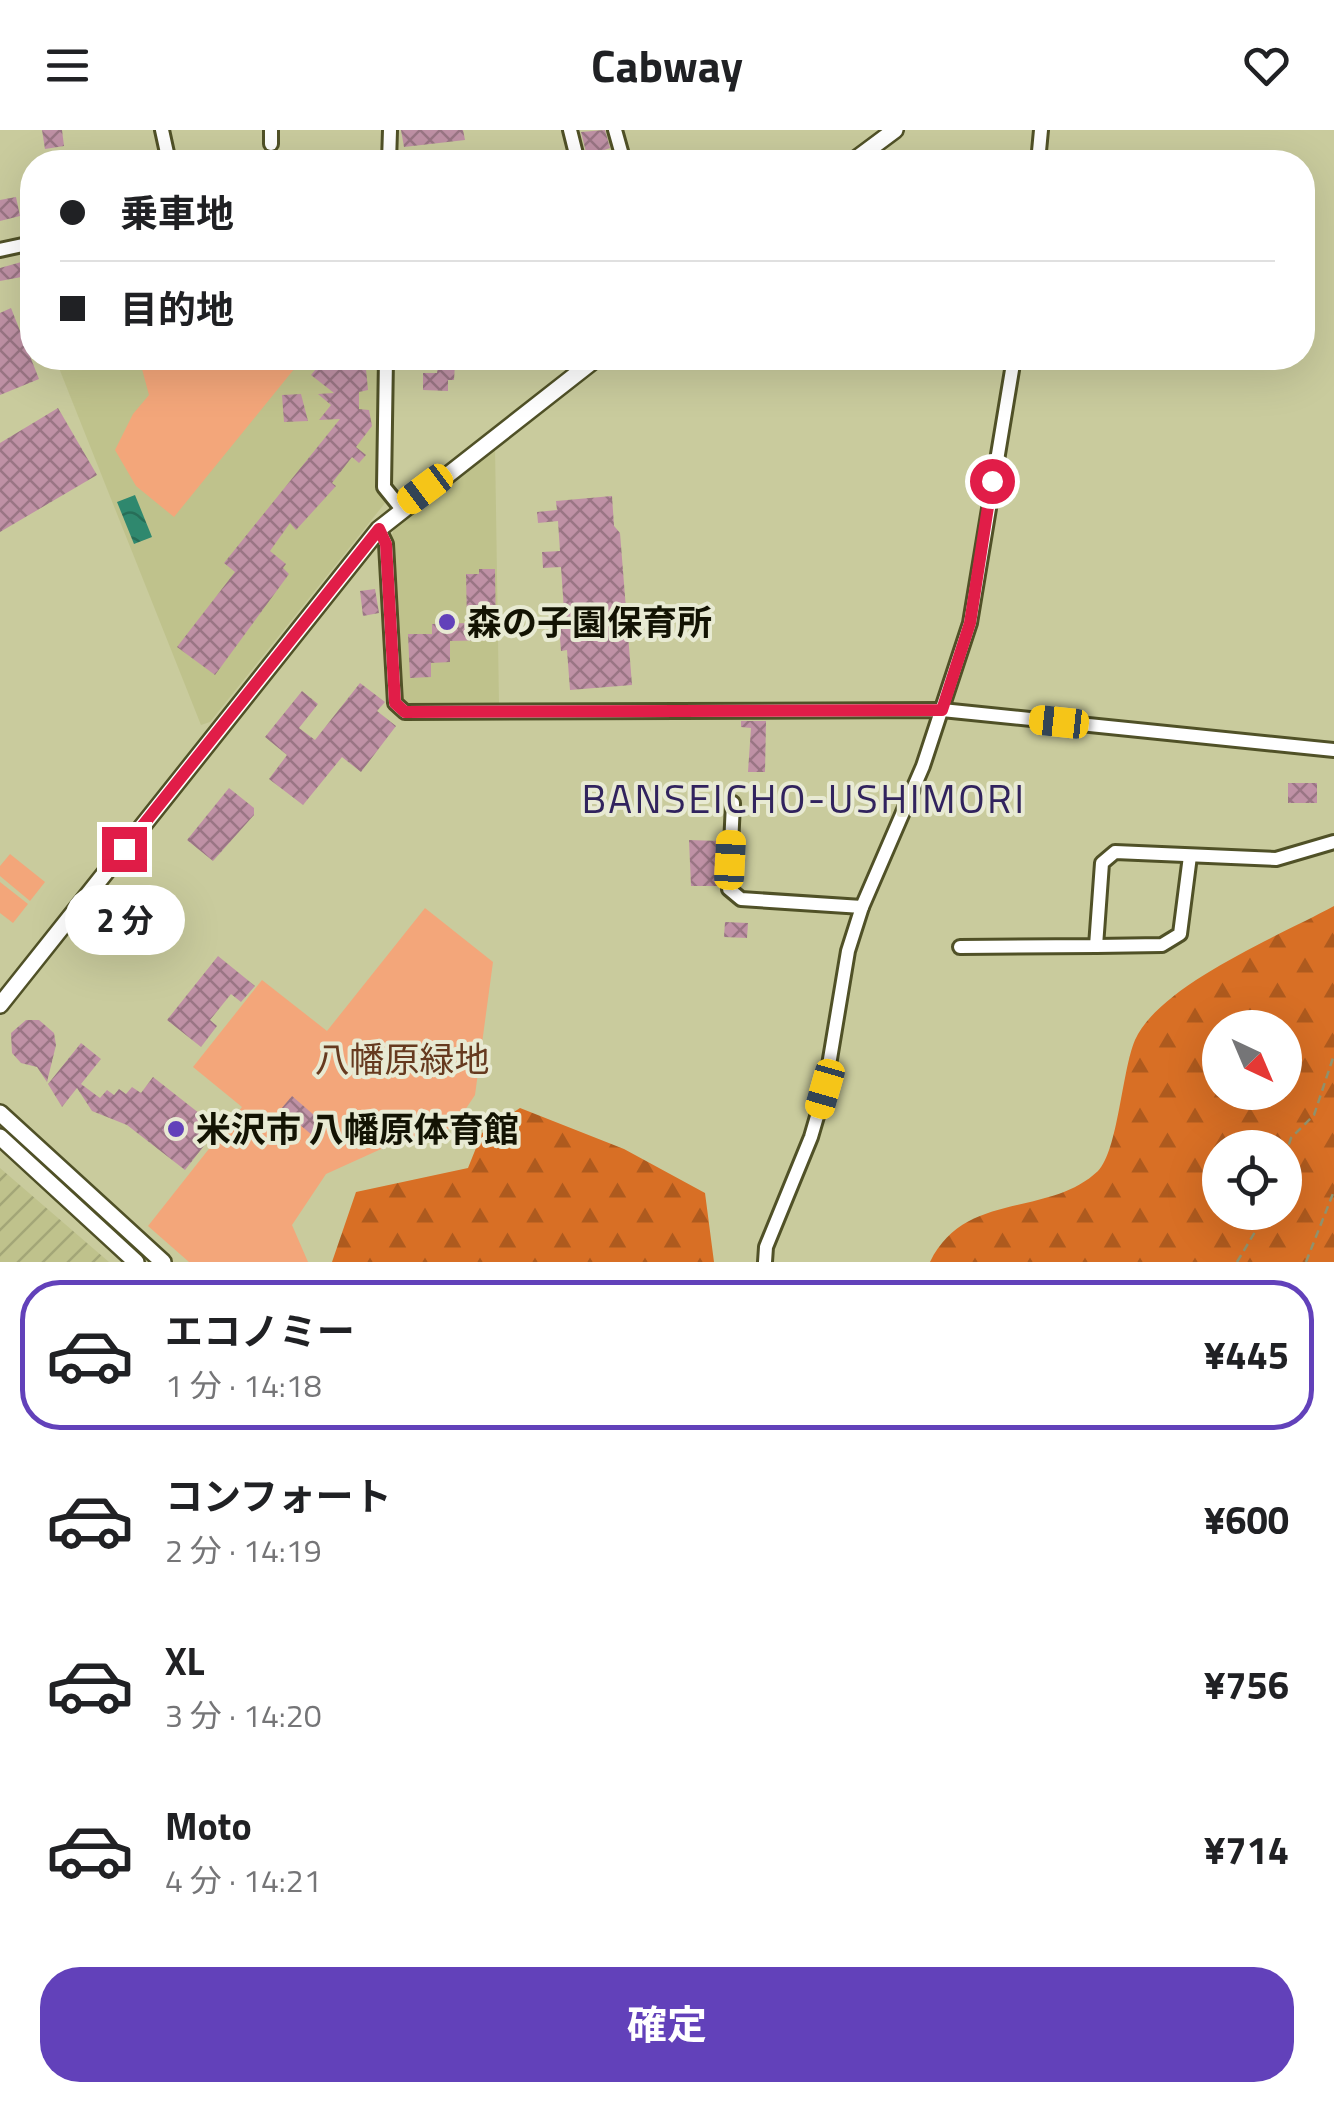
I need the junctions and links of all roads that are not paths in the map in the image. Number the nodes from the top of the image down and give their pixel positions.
1 (895, 130) edge
2 (868, 150) edge
3 (386, 370) edge
4 (581, 370) edge
5 (1012, 370) edge
6 (401, 508) junction
7 (379, 529) junction
8 (942, 710) junction
9 (1334, 750) edge
10 (733, 802) dead end
11 (1334, 842) edge
12 (1190, 856) junction
13 (862, 907) junction
14 (1096, 946) junction
15 (960, 947) dead end
16 (0, 1005) edge
17 (0, 1113) edge
18 (0, 1137) edge
19 (136, 1262) edge
20 (164, 1262) edge
21 (765, 1262) edge

1 - 2 street
3 - 6 street
4 - 6 street
5 - 8 street
6 - 7 street
7 - 8 street
7 - 16 street
8 - 9 street
8 - 13 street
10 - 13 street
11 - 12 street
12 - 14 street
12 - 14 street
13 - 21 street
14 - 15 street
17 - 20 street
18 - 19 street

